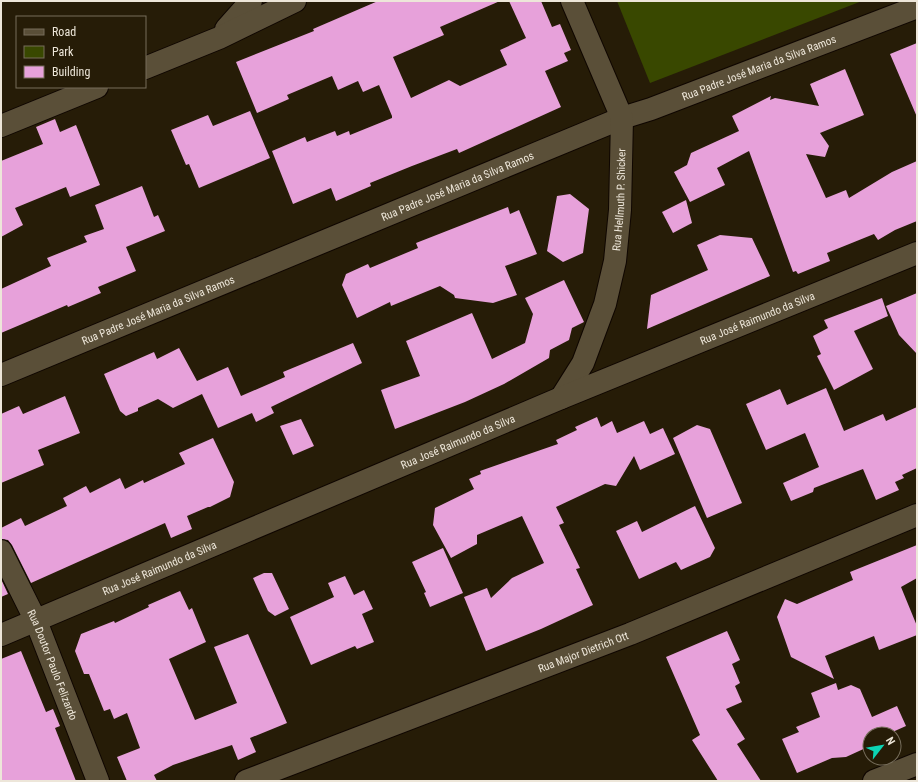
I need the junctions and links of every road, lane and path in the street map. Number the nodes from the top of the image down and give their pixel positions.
1 (252, 1) edge
2 (295, 1) edge
3 (572, 1) edge
4 (917, 7) edge
5 (219, 38) junction
6 (146, 68) edge
7 (95, 88) edge
8 (622, 118) junction
9 (1, 126) edge
10 (917, 253) edge
11 (1, 375) edge
12 (561, 398) junction
13 (917, 515) edge
14 (1, 551) edge
15 (36, 621) junction
16 (1, 635) edge
17 (917, 764) edge
18 (98, 781) edge
19 (246, 781) edge
20 (874, 781) edge

1 - 5 street
2 - 5 street
3 - 8 street, Rua Hellmuth P. Shicker
4 - 8 street, Rua Padre José Maria da Silva Ramos
5 - 6 street
7 - 9 street
8 - 11 street, Rua Padre José Maria da Silva Ramos
8 - 12 street, Rua Hellmuth P. Shicker
10 - 12 street, Rua José Raimundo da Silva
12 - 15 street, Rua José Raimundo da Silva
13 - 19 street, Rua Major Dietrich Ott
14 - 15 street, Rua Doutor Paulo Felizardo
15 - 16 street, Rua José Raimundo da Silva
15 - 18 street, Rua Doutor Paulo Felizardo
17 - 20 street

